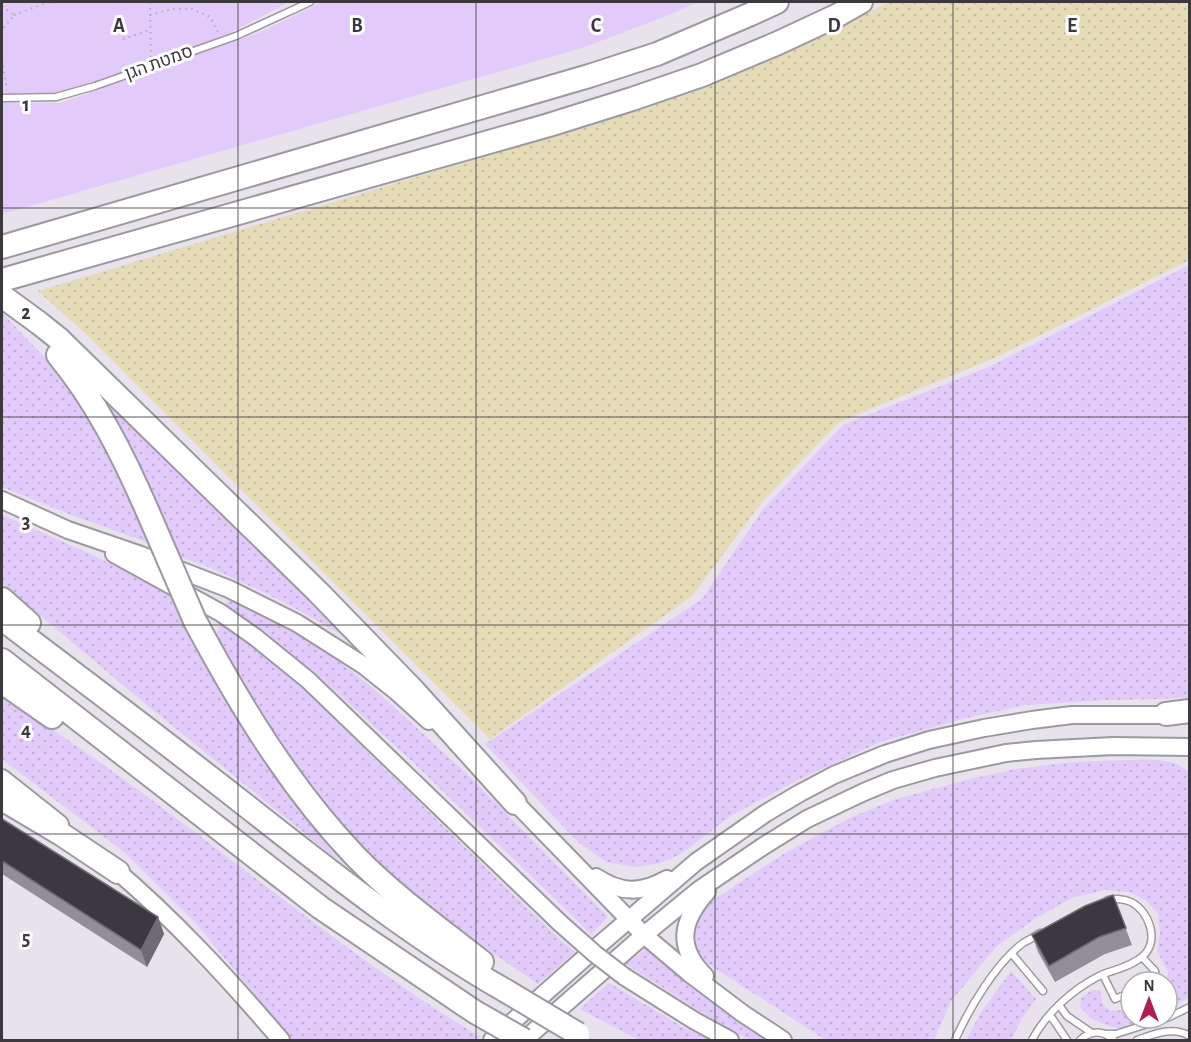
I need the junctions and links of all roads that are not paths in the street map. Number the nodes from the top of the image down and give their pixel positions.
1 (310, 2) edge
2 (743, 2) edge
3 (777, 2) edge
4 (861, 2) edge
5 (657, 54) junction
6 (5, 98) edge
7 (9, 245) edge
8 (2, 280) edge
9 (2, 298) edge
10 (2, 500) edge
11 (68, 530) junction
12 (2, 599) edge
13 (2, 618) edge
14 (2, 660) edge
15 (2, 682) edge
16 (1166, 714) joint
17 (1190, 714) edge
18 (154, 734) junction
19 (1159, 746) junction
20 (1190, 747) edge
21 (1190, 759) edge
22 (2, 778) edge
23 (2, 799) edge
24 (515, 802) junction
25 (696, 862) junction
26 (575, 863) junction
27 (725, 871) junction
28 (118, 872) junction
29 (283, 879) junction
30 (1098, 904) edge
31 (628, 919) junction
32 (1051, 926) edge
33 (644, 934) junction
34 (1012, 954) junction
35 (1142, 957) junction
36 (1154, 970) edge
37 (1103, 975) junction
38 (509, 988) junction
39 (1043, 991) dead end
40 (1119, 997) edge
41 (1059, 1005) junction
42 (742, 1013) junction
43 (1048, 1017) junction
44 (1129, 1030) edge
45 (1092, 1033) junction
46 (578, 1034) edge
47 (1106, 1034) junction
48 (1190, 1036) edge
49 (281, 1040) edge
50 (1033, 1040) edge
51 (492, 1041) edge
52 (524, 1041) edge
53 (730, 1041) edge
54 (783, 1041) edge
55 (955, 1041) edge
56 (1067, 1041) edge
57 (1080, 1041) edge
58 (1114, 1041) edge
59 (1137, 1041) edge

1 - 6 lane, סמטת הגן
2 - 5 highway
3 - 5 highway
4 - 8 highway
5 - 7 highway
9 - 24 highway
9 - 38 highway, bridge
10 - 11 main road
11 - 24 main road
11 - 53 main road, bridge
12 - 18 highway
13 - 18 highway
14 - 29 highway
15 - 29 highway
16 - 17 highway
16 - 25 main road
18 - 38 highway
19 - 20 main road
19 - 21 main road
19 - 27 main road
22 - 28 main road
23 - 28 highway
24 - 26 main road
25 - 26 main road
25 - 31 main road
26 - 31 main road
27 - 33 main road
27 - 42 main road
28 - 49 main road
29 - 52 highway, bridge
30 - 35 lane
31 - 33 main road
31 - 51 main road
32 - 34 lane
33 - 42 main road
33 - 52 main road
34 - 39 lane
34 - 55 lane
35 - 36 lane
35 - 37 lane
37 - 40 lane
37 - 41 lane
38 - 46 highway, bridge
41 - 43 lane
41 - 45 lane
42 - 54 main road
43 - 50 lane
43 - 56 lane
44 - 47 lane
45 - 47 lane
45 - 57 lane
47 - 58 lane
48 - 59 lane

